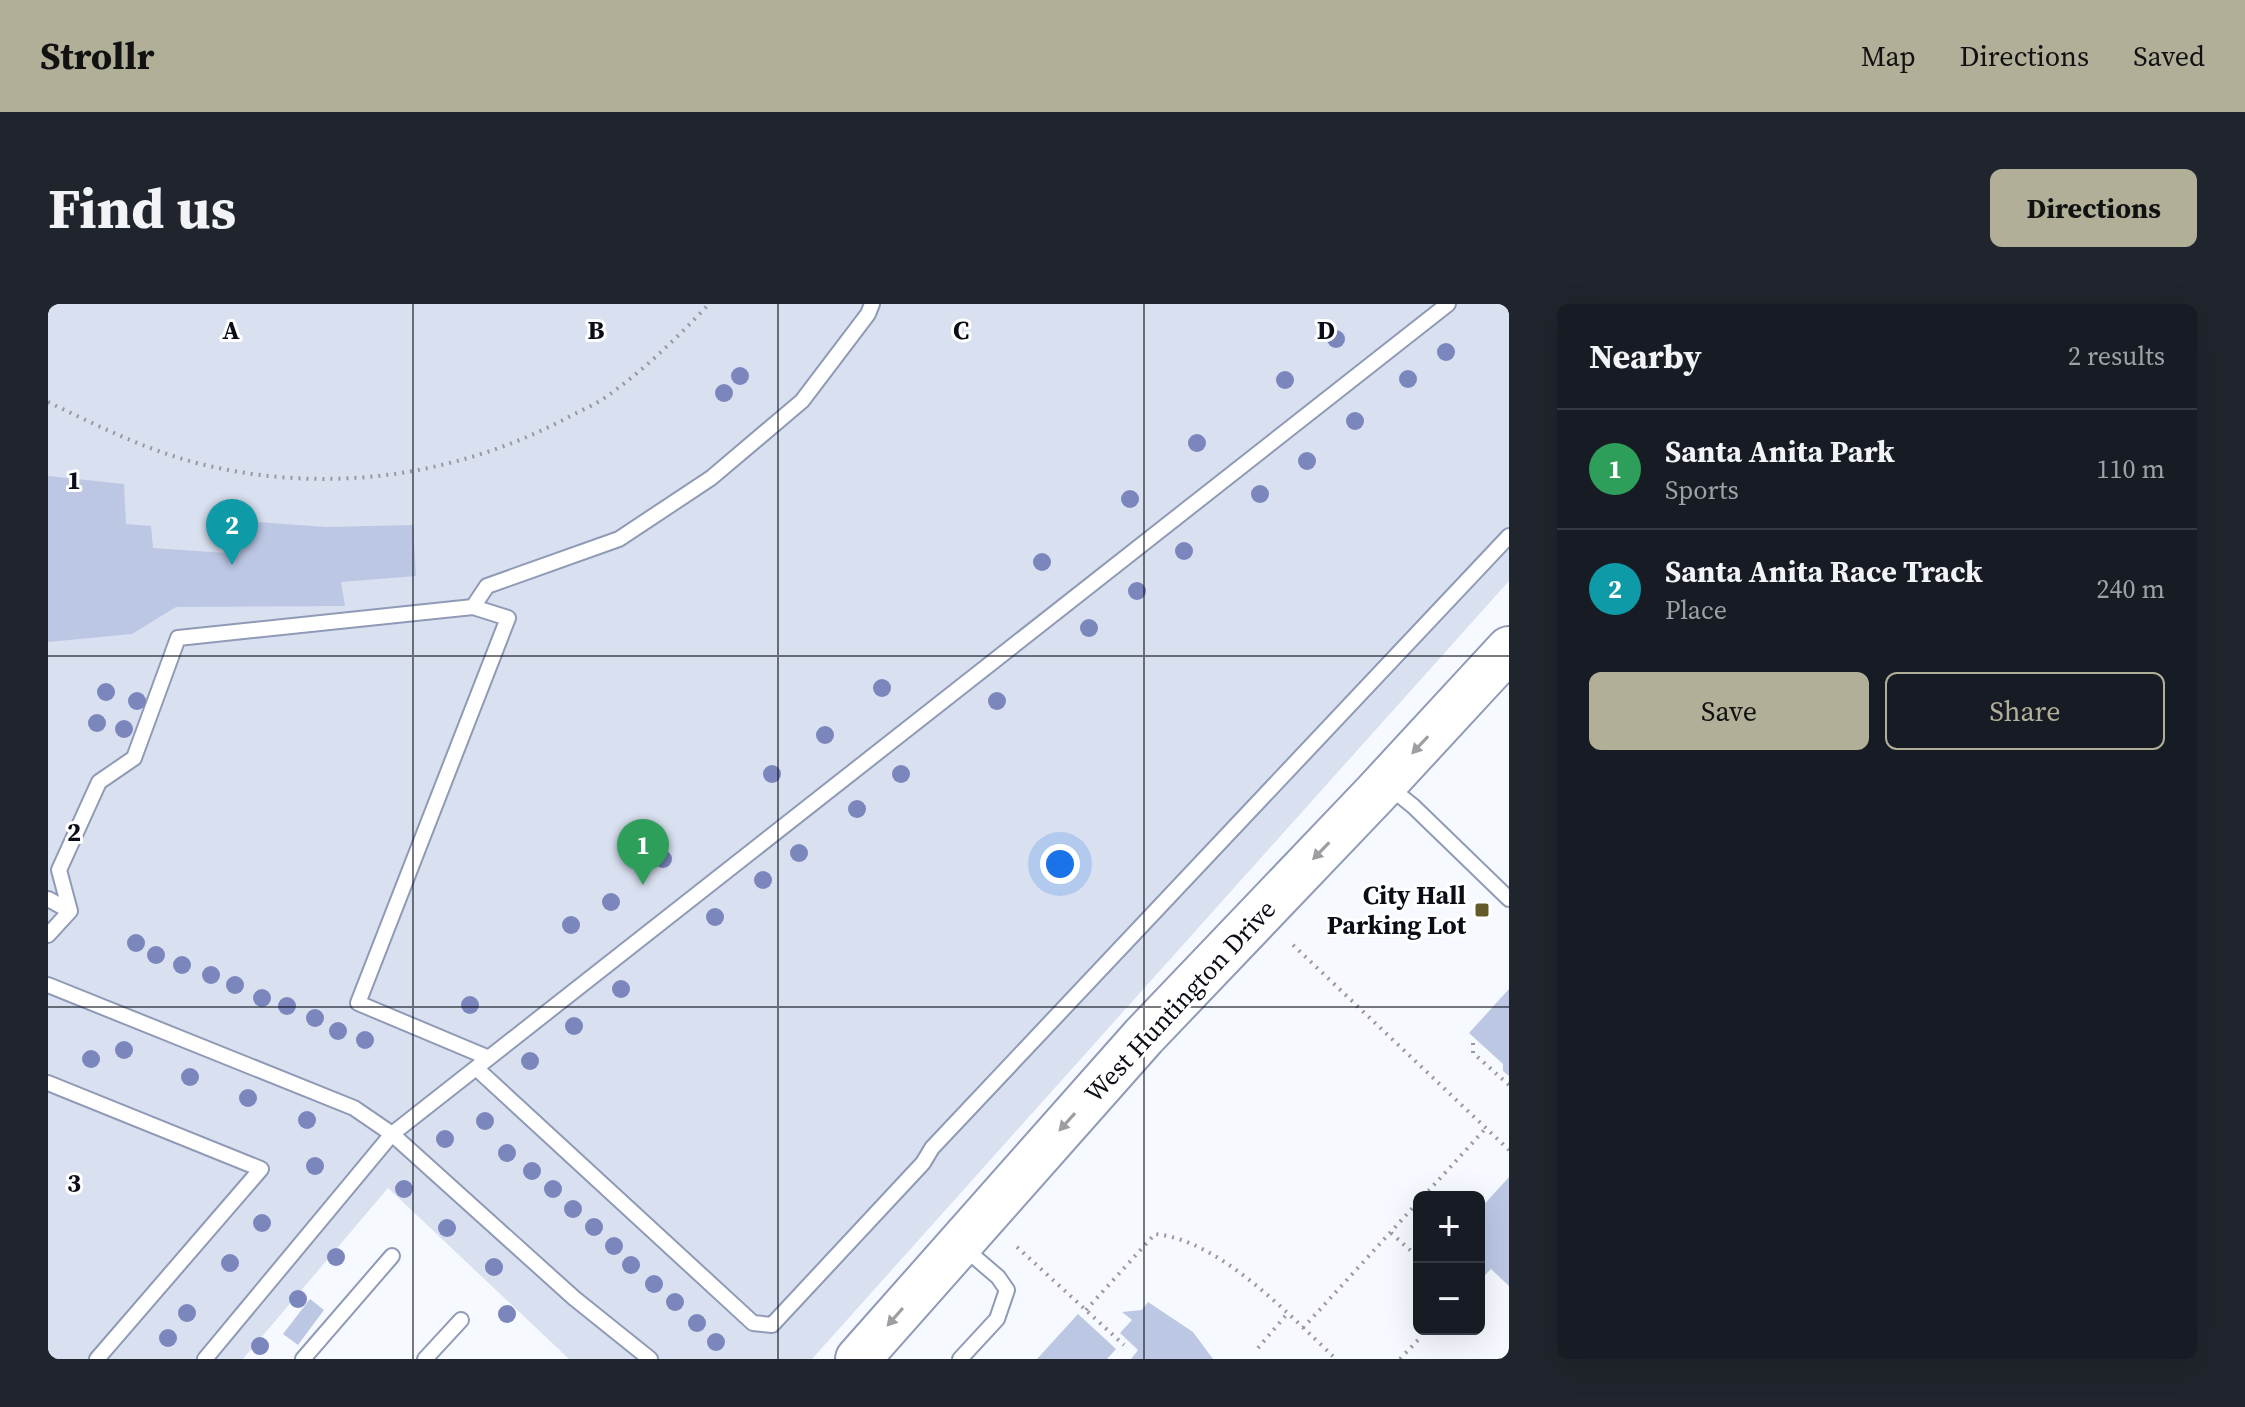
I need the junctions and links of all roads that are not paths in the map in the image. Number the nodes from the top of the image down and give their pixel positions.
1 (872, 304) edge
2 (1448, 304) edge
3 (1509, 536) edge
4 (473, 607) junction
5 (1509, 649) edge
6 (1385, 783) junction
7 (48, 899) edge
8 (1509, 899) edge
9 (70, 911) junction
10 (48, 935) edge
11 (48, 985) edge
12 (489, 1058) junction
13 (476, 1068) junction
14 (48, 1083) edge
15 (392, 1134) junction
16 (959, 1244) junction
17 (392, 1256) dead end
18 (461, 1320) dead end
19 (97, 1359) edge
20 (205, 1359) edge
21 (303, 1359) edge
22 (425, 1359) edge
23 (650, 1359) edge
24 (858, 1359) edge
25 (960, 1359) edge

1 - 4 lane
2 - 12 lane
3 - 13 lane
4 - 9 lane
4 - 12 lane
5 -> 6 main road, West Huntington Drive
6 - 8 lane
6 -> 16 main road, West Huntington Drive
7 - 9 lane
9 - 10 lane
11 - 15 lane
12 - 13 lane
13 - 15 lane
14 - 19 lane
15 - 20 lane
15 - 23 lane
16 -> 24 main road, West Huntington Drive
16 - 25 lane
17 - 21 lane
18 - 22 lane

